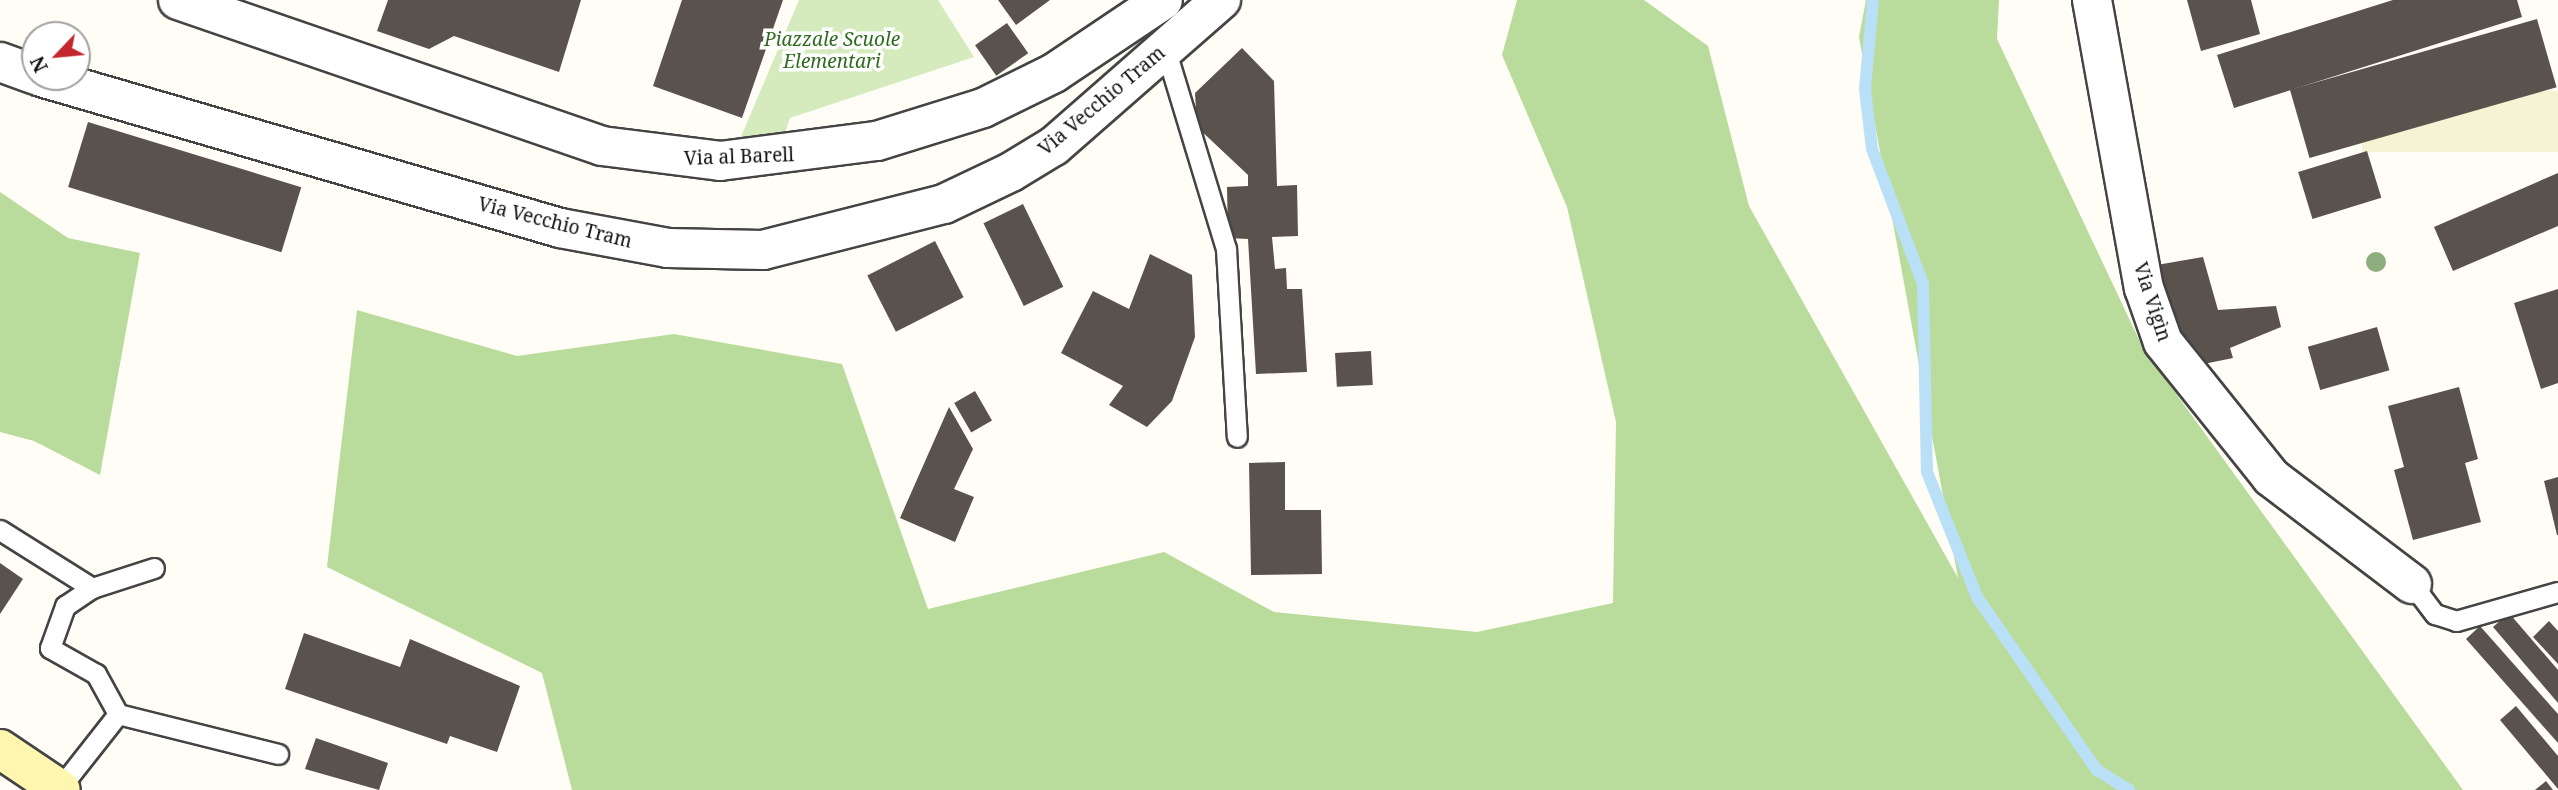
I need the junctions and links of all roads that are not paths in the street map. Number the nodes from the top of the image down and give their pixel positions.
1 (178, 0) edge
2 (1163, 0) edge
3 (1221, 0) edge
4 (2092, 0) edge
5 (1165, 48) junction
6 (0, 62) edge
7 (21, 70) edge
8 (89, 91) edge
9 (1237, 437) dead end
10 (0, 530) edge
11 (154, 568) dead end
12 (2412, 584) joint
13 (92, 588) junction
14 (2558, 592) edge
15 (117, 714) junction
16 (0, 749) edge
17 (278, 754) dead end
18 (60, 790) edge

1 - 2 street, Via al Barell
3 - 5 street, Via Vecchio Tram
4 - 12 street, Via Vigìn
5 - 8 street, Via Vecchio Tram
5 - 9 lane
6 - 7 street
10 - 13 lane
11 - 13 lane
12 - 14 lane
13 - 15 lane
15 - 17 lane
15 - 18 lane
16 - 18 street

